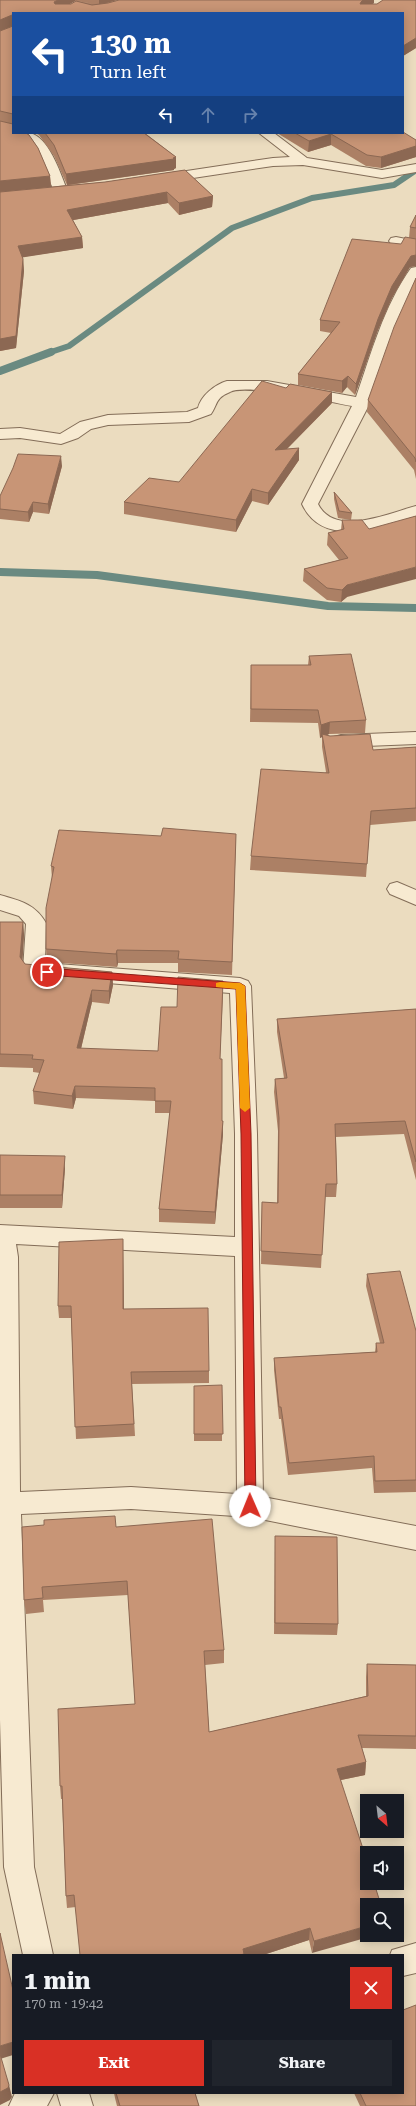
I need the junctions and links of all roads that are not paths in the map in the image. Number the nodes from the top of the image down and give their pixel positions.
1 (24, 134) edge
2 (271, 137) edge
3 (303, 161) junction
4 (273, 162) junction
5 (416, 168) edge
6 (144, 182) edge
7 (76, 191) edge
8 (61, 192) junction
9 (46, 194) edge
10 (396, 241) dead end
11 (416, 245) edge
12 (416, 272) edge
13 (362, 403) junction
14 (0, 434) edge
15 (416, 512) edge
16 (416, 738) edge
17 (329, 742) edge
18 (397, 889) dead end
19 (416, 898) edge
20 (0, 902) edge
21 (1, 1234) edge
22 (247, 1247) junction
23 (4, 1504) edge
24 (250, 1506) junction
25 (416, 1538) edge
26 (9, 1868) edge
27 (38, 1954) edge
28 (416, 1958) edge
29 (404, 1961) edge
30 (37, 2094) edge
31 (73, 2094) edge
32 (26, 2106) edge
33 (77, 2106) edge

1 - 8 street
2 - 3 street
2 - 4 street
3 - 4 street
3 - 5 street
4 - 6 street
7 - 8 street
8 - 9 street
10 - 11 street
12 - 13 street
13 - 14 street
13 - 15 street
16 - 17 street
18 - 19 street
20 - 22 street
21 - 22 street
21 - 23 street
22 - 24 street
23 - 24 street
23 - 26 street
24 - 25 street
26 - 27 street
28 - 29 street
30 - 32 street
31 - 33 street

